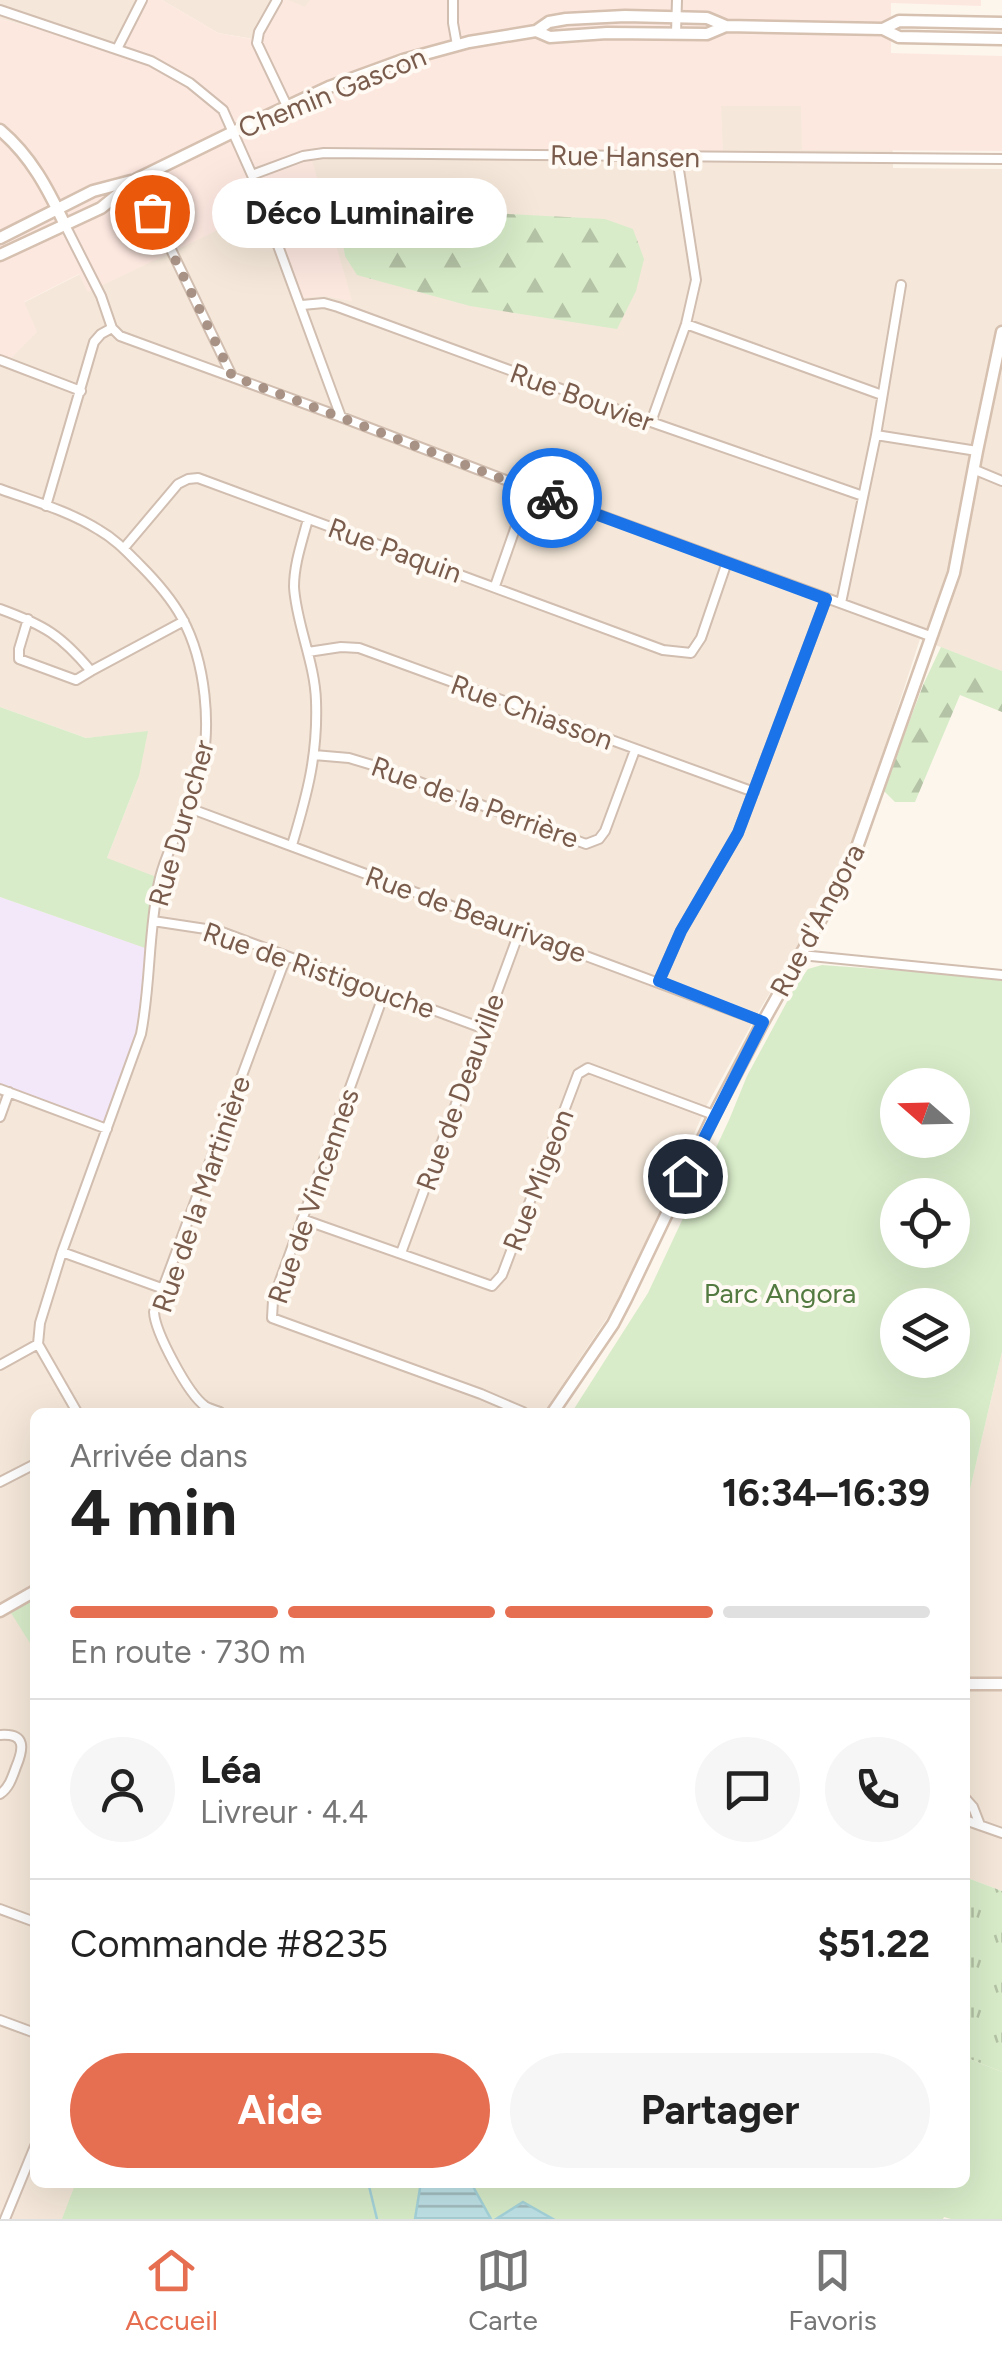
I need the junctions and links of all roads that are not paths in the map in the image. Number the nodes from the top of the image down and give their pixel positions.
1 (142, 0) edge
2 (276, 0) edge
3 (453, 0) edge
4 (676, 0) edge
5 (3, 8) edge
6 (676, 17) junction
7 (1002, 23) edge
8 (726, 26) junction
9 (883, 29) junction
10 (536, 31) junction
11 (676, 33) junction
12 (1002, 39) edge
13 (457, 45) junction
14 (116, 49) junction
15 (287, 106) junction
16 (0, 130) edge
17 (233, 132) junction
18 (678, 156) junction
19 (1002, 159) edge
20 (252, 175) junction
21 (137, 180) junction
22 (57, 209) junction
23 (65, 225) junction
24 (0, 238) edge
25 (0, 254) edge
26 (901, 285) dead end
27 (302, 305) junction
28 (686, 324) junction
29 (112, 328) junction
30 (1002, 333) edge
31 (0, 360) edge
32 (232, 376) junction
33 (81, 390) junction
34 (882, 394) junction
35 (341, 416) junction
36 (651, 422) junction
37 (876, 435) junction
38 (976, 451) junction
39 (974, 469) junction
40 (1002, 481) edge
41 (0, 489) edge
42 (530, 489) junction
43 (863, 496) junction
44 (46, 506) junction
45 (308, 519) junction
46 (124, 548) junction
47 (727, 562) junction
48 (495, 586) junction
49 (826, 599) junction
50 (841, 603) junction
51 (0, 609) edge
52 (28, 620) junction
53 (184, 621) junction
54 (930, 636) junction
55 (308, 652) junction
56 (91, 671) junction
57 (635, 750) junction
58 (314, 755) junction
59 (754, 792) junction
60 (189, 808) junction
61 (292, 846) junction
62 (153, 921) junction
63 (520, 930) junction
64 (802, 954) junction
65 (286, 957) junction
66 (1002, 976) edge
67 (659, 981) junction
68 (385, 991) junction
69 (763, 1022) junction
70 (482, 1028) junction
71 (5, 1090) edge
72 (714, 1115) junction
73 (0, 1117) edge
74 (107, 1129) junction
75 (302, 1219) junction
76 (62, 1252) junction
77 (400, 1253) junction
78 (164, 1288) junction
79 (38, 1344) junction
80 (0, 1365) edge
81 (75, 1408) edge
82 (209, 1408) edge
83 (514, 1408) edge
84 (556, 1408) edge
85 (30, 1467) edge
86 (0, 1482) edge
87 (30, 1594) edge
88 (0, 1610) edge
89 (970, 1684) edge
90 (1002, 1684) edge
91 (0, 1736) edge
92 (0, 1794) edge
93 (970, 1804) edge
94 (970, 1822) edge
95 (980, 1825) junction
96 (1002, 1833) edge
97 (0, 1909) edge
98 (30, 1920) edge
99 (0, 2020) edge
100 (30, 2031) edge
101 (30, 2158) edge
102 (5, 2219) edge

1 - 14 street
2 - 15 street
3 - 13 street
4 - 6 street
5 - 14 street
6 - 8 main road, Chemin Gascon
6 - 10 main road, Chemin Gascon
6 - 11 street
7 - 9 main road, Chemin Gascon
8 - 9 main road, Chemin Gascon
8 - 11 main road, Chemin Gascon
9 - 12 main road, Chemin Gascon
10 - 11 main road, Chemin Gascon
10 - 13 main road, Chemin Gascon
13 - 15 main road, Chemin Gascon
14 - 17 street
15 - 17 main road, Chemin Gascon
16 - 22 main road
17 - 20 street
17 - 21 main road, Chemin Gascon
18 - 19 street, Rue Hansen
18 - 20 street, Rue Hansen
18 - 28 street
20 - 27 street
21 - 22 main road, Chemin Gascon
21 - 23 main road, Chemin Gascon
21 - 32 street
22 - 23 main road
22 - 24 main road, Chemin Gascon
23 - 25 main road, Chemin Gascon
23 - 29 street
26 - 34 street
27 - 35 street
27 - 36 street, Rue Bouvier
28 - 34 street
28 - 36 street
29 - 32 street
29 - 33 street
30 - 38 main road, Rue d'Angora
31 - 33 street
32 - 35 street
33 - 44 street
34 - 37 street
35 - 42 street
36 - 43 street, Rue Bouvier
37 - 38 street
37 - 43 street
38 - 39 main road, Rue d'Angora
39 - 40 street
39 - 54 main road, Rue d'Angora
41 - 44 street, Rue Durocher
42 - 47 street
42 - 48 street
43 - 50 street
44 - 46 street, Rue Durocher
45 - 46 street, Rue Paquin
45 - 48 street, Rue Paquin
45 - 55 street
46 - 53 street, Rue Durocher
47 - 48 street, Rue Paquin
47 - 49 street
49 - 50 street
49 - 59 street
50 - 54 street
51 - 52 street
52 - 56 street
52 - 56 street
53 - 56 street
53 - 60 street, Rue Durocher
54 - 64 main road, Rue d'Angora
55 - 57 street, Rue Chiasson
55 - 58 street
57 - 58 street, Rue de la Perrière
57 - 59 street, Rue Chiasson
58 - 61 street
59 - 67 street
60 - 61 street, Rue de Beaurivage
60 - 62 street, Rue Durocher
61 - 63 street, Rue de Beaurivage
62 - 65 street, Rue de Ristigouche
62 - 74 street, Rue Durocher
63 - 67 street, Rue de Beaurivage
63 - 70 street, Rue de Deauville
64 - 66 street
64 - 69 main road, Rue d'Angora
65 - 68 street, Rue de Ristigouche
65 - 78 street, Rue de la Martinière
67 - 69 street, Rue de Beaurivage
68 - 70 street, Rue de Ristigouche
68 - 75 street, Rue de Vincennes
69 - 72 main road, Rue d'Angora
70 - 77 street, Rue de Deauville
71 - 73 street
71 - 74 street
72 - 77 street, Rue Migeon
72 - 84 main road, Rue d'Angora
74 - 76 street, Rue Durocher
75 - 77 street, Rue Migeon
75 - 83 street, Rue de Vincennes
76 - 78 street
76 - 79 street, Rue Durocher
78 - 82 street, Rue de la Martinière
79 - 80 street
79 - 81 street
85 - 86 street
87 - 88 main road
89 - 90 main road
91 - 92 street
93 - 95 street
94 - 95 street
95 - 96 street
97 - 98 street
99 - 100 street
101 - 102 street

